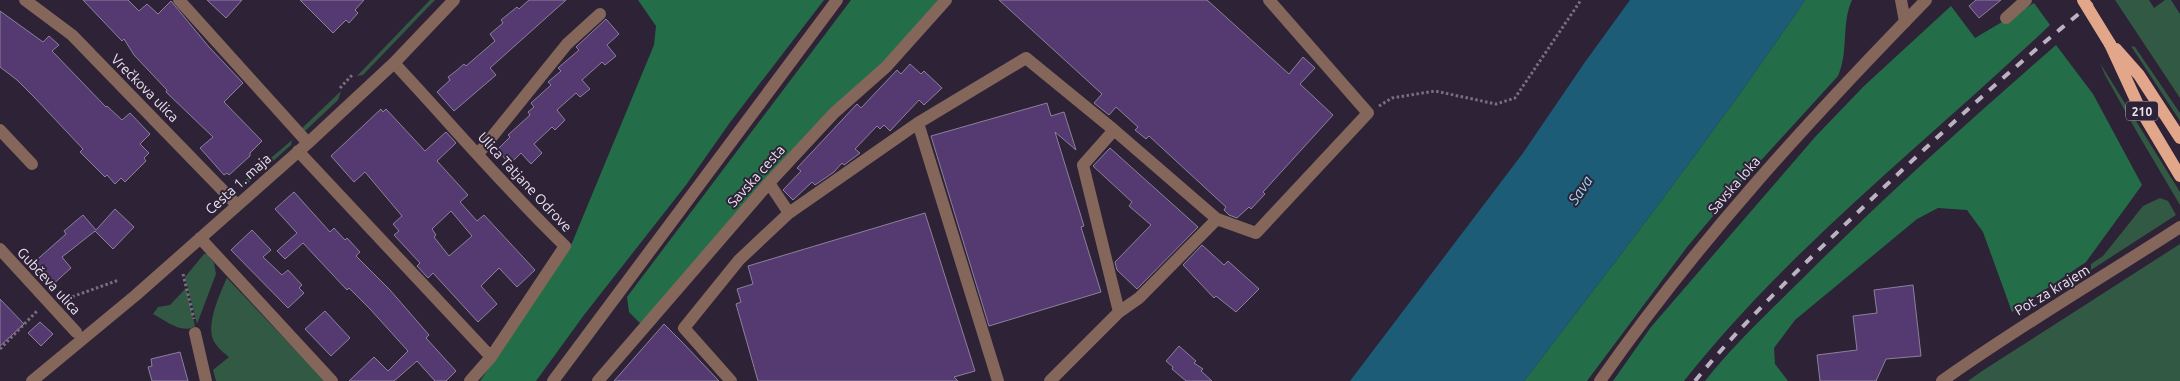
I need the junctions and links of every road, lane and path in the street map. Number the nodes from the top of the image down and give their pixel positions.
1 (25, 0) edge
2 (179, 0) edge
3 (454, 0) edge
4 (837, 0) edge
5 (946, 0) edge
6 (1268, 0) edge
7 (1581, 0) edge
8 (1901, 0) edge
9 (1926, 0) edge
10 (2026, 0) edge
11 (2083, 0) edge
12 (600, 14) dead end
13 (2006, 18) dead end
14 (1905, 22) junction
15 (2110, 44) junction
16 (394, 63) junction
17 (353, 74) dead end
18 (340, 88) dead end
19 (1368, 113) junction
20 (918, 123) junction
21 (0, 130) edge
22 (1114, 130) junction
23 (2180, 138) edge
24 (303, 147) junction
25 (478, 154) junction
26 (32, 164) dead end
27 (2180, 176) edge
28 (769, 183) junction
29 (237, 205) junction
30 (789, 213) junction
31 (1217, 220) junction
32 (2180, 228) edge
33 (200, 238) junction
34 (0, 249) edge
35 (183, 274) dead end
36 (120, 280) dead end
37 (49, 302) junction
38 (1119, 312) junction
39 (195, 329) joint
40 (76, 332) dead end
41 (0, 349) edge
42 (491, 357) junction
43 (32, 381) edge
44 (206, 381) edge
45 (332, 381) edge
46 (470, 381) edge
47 (552, 381) edge
48 (599, 381) edge
49 (731, 381) edge
50 (998, 381) edge
51 (1050, 381) edge
52 (1600, 381) edge
53 (1942, 381) edge

1 - 29 street, Vrečkova ulica
2 - 24 street
3 - 16 street, Cesta 1. maja
4 - 47 street
5 - 28 street, Savska cesta
6 - 19 street
7 - 19 path
8 - 14 street
9 - 14 street, Savska loka
10 - 13 street
11 - 15 main road, 210, bridge
12 - 25 street
14 - 52 street, Savska loka
15 - 23 main road, 210
15 - 27 main road, 210
16 - 24 street, Cesta 1. maja
16 - 25 street, Ulica Tatjane Odrove
17 - 18 path
19 - 31 street
20 - 22 street
20 - 30 street
20 - 50 street
21 - 26 street
22 - 31 street
22 - 38 street
24 - 29 street, Cesta 1. maja
24 - 42 street
25 - 42 street, Ulica Tatjane Odrove
28 - 30 street
28 - 48 street, Savska cesta
29 - 33 street, Cesta 1. maja
30 - 49 street
31 - 38 street
32 - 53 street, Pot za krajem
33 - 43 street, Cesta 1. maja
33 - 45 street
34 - 37 street, Gubčeva ulica
35 - 39 path
36 - 37 path
37 - 40 street, Gubčeva ulica
37 - 41 path
38 - 51 street
39 - 44 street
42 - 46 street, Ulica Tatjane Odrove

